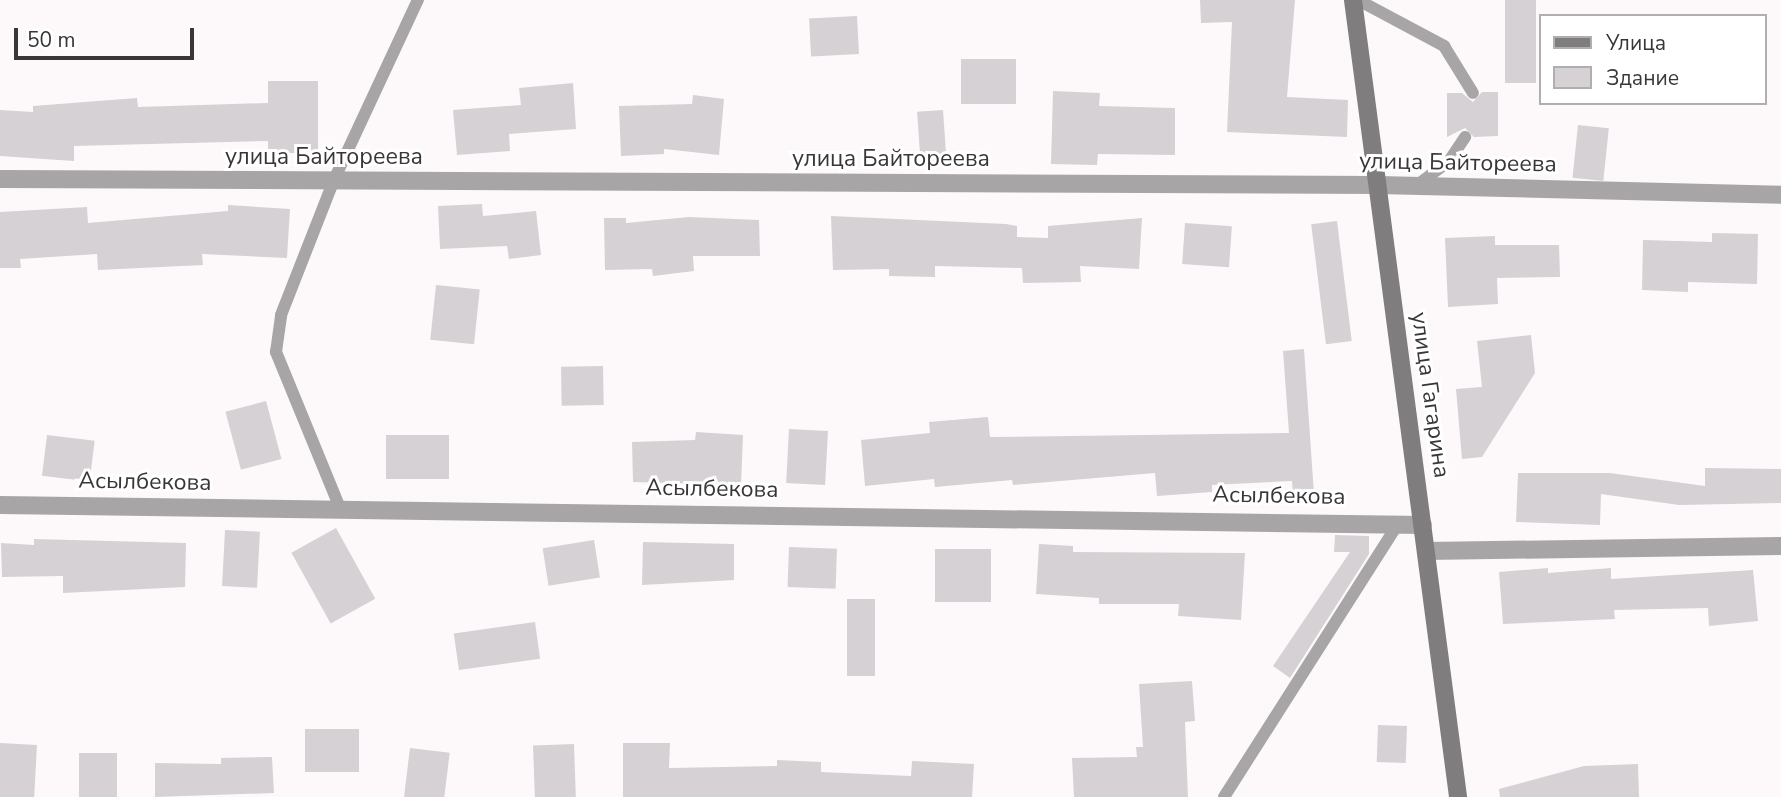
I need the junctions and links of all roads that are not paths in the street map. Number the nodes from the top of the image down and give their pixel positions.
1 (418, 0) edge
2 (1356, 0) edge
3 (1473, 93) dead end
4 (1465, 137) dead end
5 (0, 179) edge
6 (333, 182) junction
7 (1378, 185) junction
8 (1416, 186) junction
9 (1781, 195) edge
10 (0, 505) edge
11 (340, 508) junction
12 (1399, 523) junction
13 (1423, 525) junction
14 (1781, 546) edge
15 (1426, 551) junction
16 (1224, 797) edge
17 (1458, 797) edge

1 - 6 lane
2 - 3 lane
2 - 7 main road, улица Гагарина
4 - 8 lane
5 - 6 street, улица Байтореева
6 - 7 street, улица Байтореева
6 - 11 lane
7 - 8 street, улица Байтореева
7 - 13 main road, улица Гагарина
8 - 9 street, улица Байтореева
10 - 11 street, Асылбекова
11 - 12 street, Асылбекова
12 - 13 street, Асылбекова
12 - 16 lane
13 - 15 main road, улица Гагарина
14 - 15 street
15 - 17 main road, улица Гагарина

